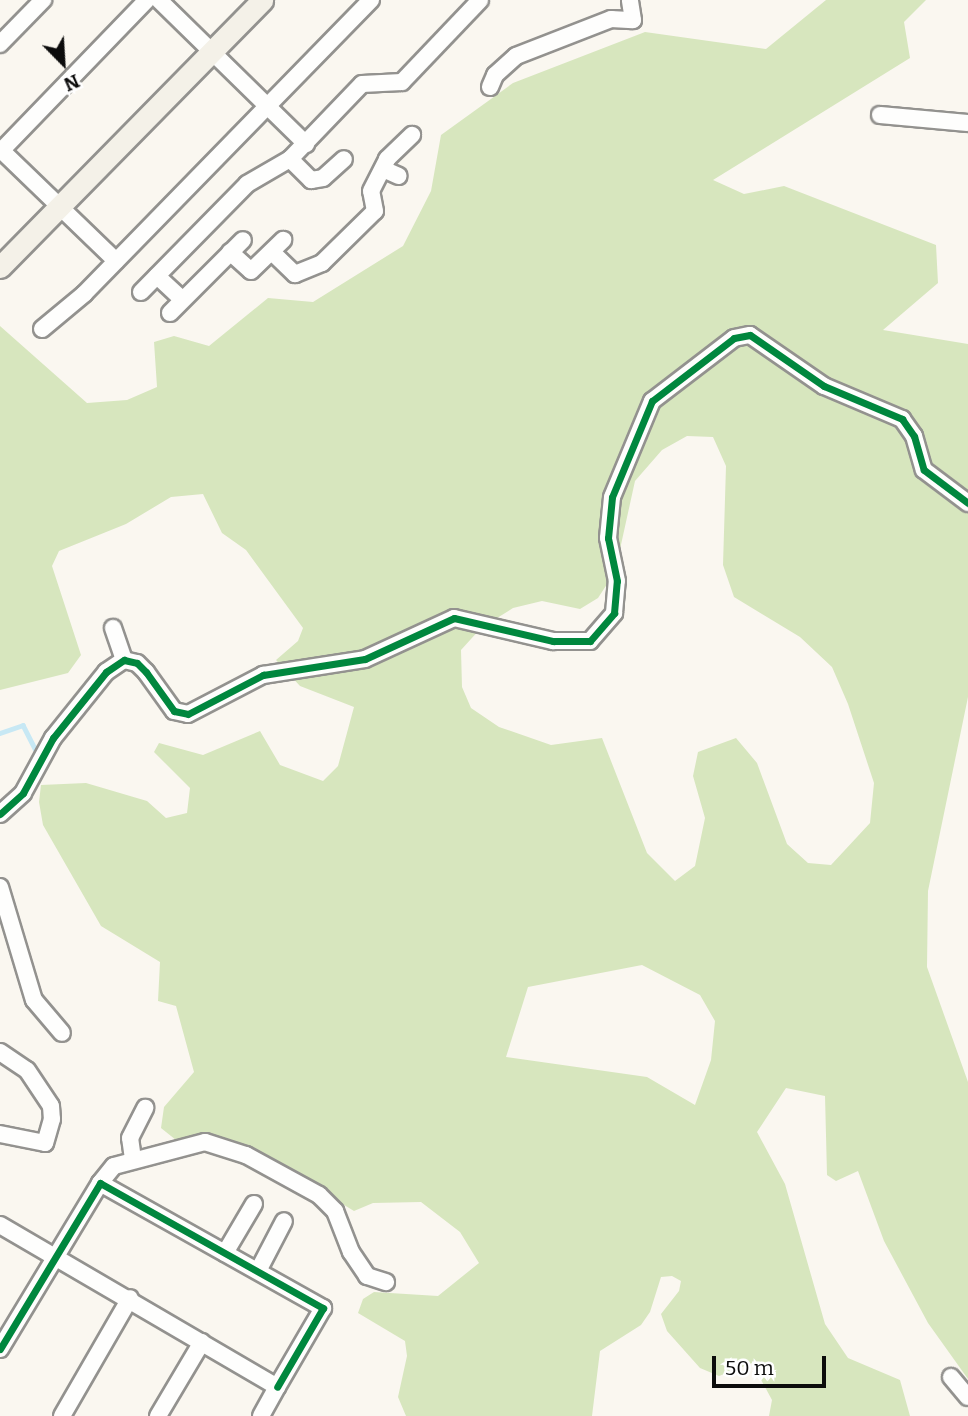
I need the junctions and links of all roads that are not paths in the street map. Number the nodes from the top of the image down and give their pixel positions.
1 (43, 0) edge
2 (147, 0) edge
3 (159, 0) edge
4 (262, 0) edge
5 (372, 0) edge
6 (630, 0) edge
7 (472, 2) edge
8 (0, 44) edge
9 (210, 51) junction
10 (490, 87) dead end
11 (267, 106) junction
12 (880, 116) dead end
13 (968, 122) edge
14 (412, 135) dead end
15 (306, 144) junction
16 (1, 150) edge
17 (290, 159) junction
18 (344, 159) dead end
19 (383, 169) junction
20 (399, 176) dead end
21 (60, 208) junction
22 (344, 217) dead end
23 (357, 229) junction
24 (243, 240) dead end
25 (230, 252) junction
26 (116, 261) junction
27 (0, 267) edge
28 (157, 276) junction
29 (141, 292) dead end
30 (182, 299) junction
31 (170, 313) dead end
32 (42, 329) dead end
33 (968, 503) edge
34 (113, 628) dead end
35 (124, 660) junction
36 (0, 814) edge
37 (0, 887) edge
38 (6, 933) edge
39 (62, 1033) dead end
40 (0, 1052) edge
41 (145, 1108) dead end
42 (0, 1135) edge
43 (133, 1159) junction
44 (100, 1183) junction
45 (254, 1204) dead end
46 (284, 1221) dead end
47 (0, 1225) edge
48 (225, 1253) junction
49 (54, 1255) junction
50 (258, 1271) junction
51 (386, 1282) dead end
52 (130, 1298) junction
53 (202, 1342) junction
54 (0, 1349) edge
55 (951, 1377) dead end
56 (276, 1387) junction
57 (968, 1397) edge
58 (62, 1416) edge
59 (158, 1416) edge
60 (261, 1416) edge

1 - 8 street
2 - 16 street
3 - 9 street
4 - 9 street
5 - 11 street
6 - 10 street
7 - 15 street
9 - 11 street
9 - 21 street
11 - 15 street
11 - 26 street
12 - 13 street
14 - 19 street
15 - 17 street
16 - 21 street
17 - 18 street
17 - 28 street
19 - 20 street
19 - 23 street
21 - 26 street
21 - 27 street
22 - 23 street
23 - 25 street
24 - 25 street
25 - 30 street
26 - 32 street
28 - 29 street
28 - 30 street
30 - 31 street
33 - 35 street
34 - 35 street
35 - 36 street
37 - 38 street
38 - 39 street
40 - 42 street
41 - 43 street
43 - 44 street
43 - 51 street
44 - 48 street
44 - 49 street
45 - 48 street
46 - 50 street
47 - 49 street
48 - 50 street
49 - 52 street
49 - 54 street
50 - 56 street
52 - 53 street
52 - 58 street
53 - 56 street
53 - 59 street
55 - 57 street
56 - 60 street

